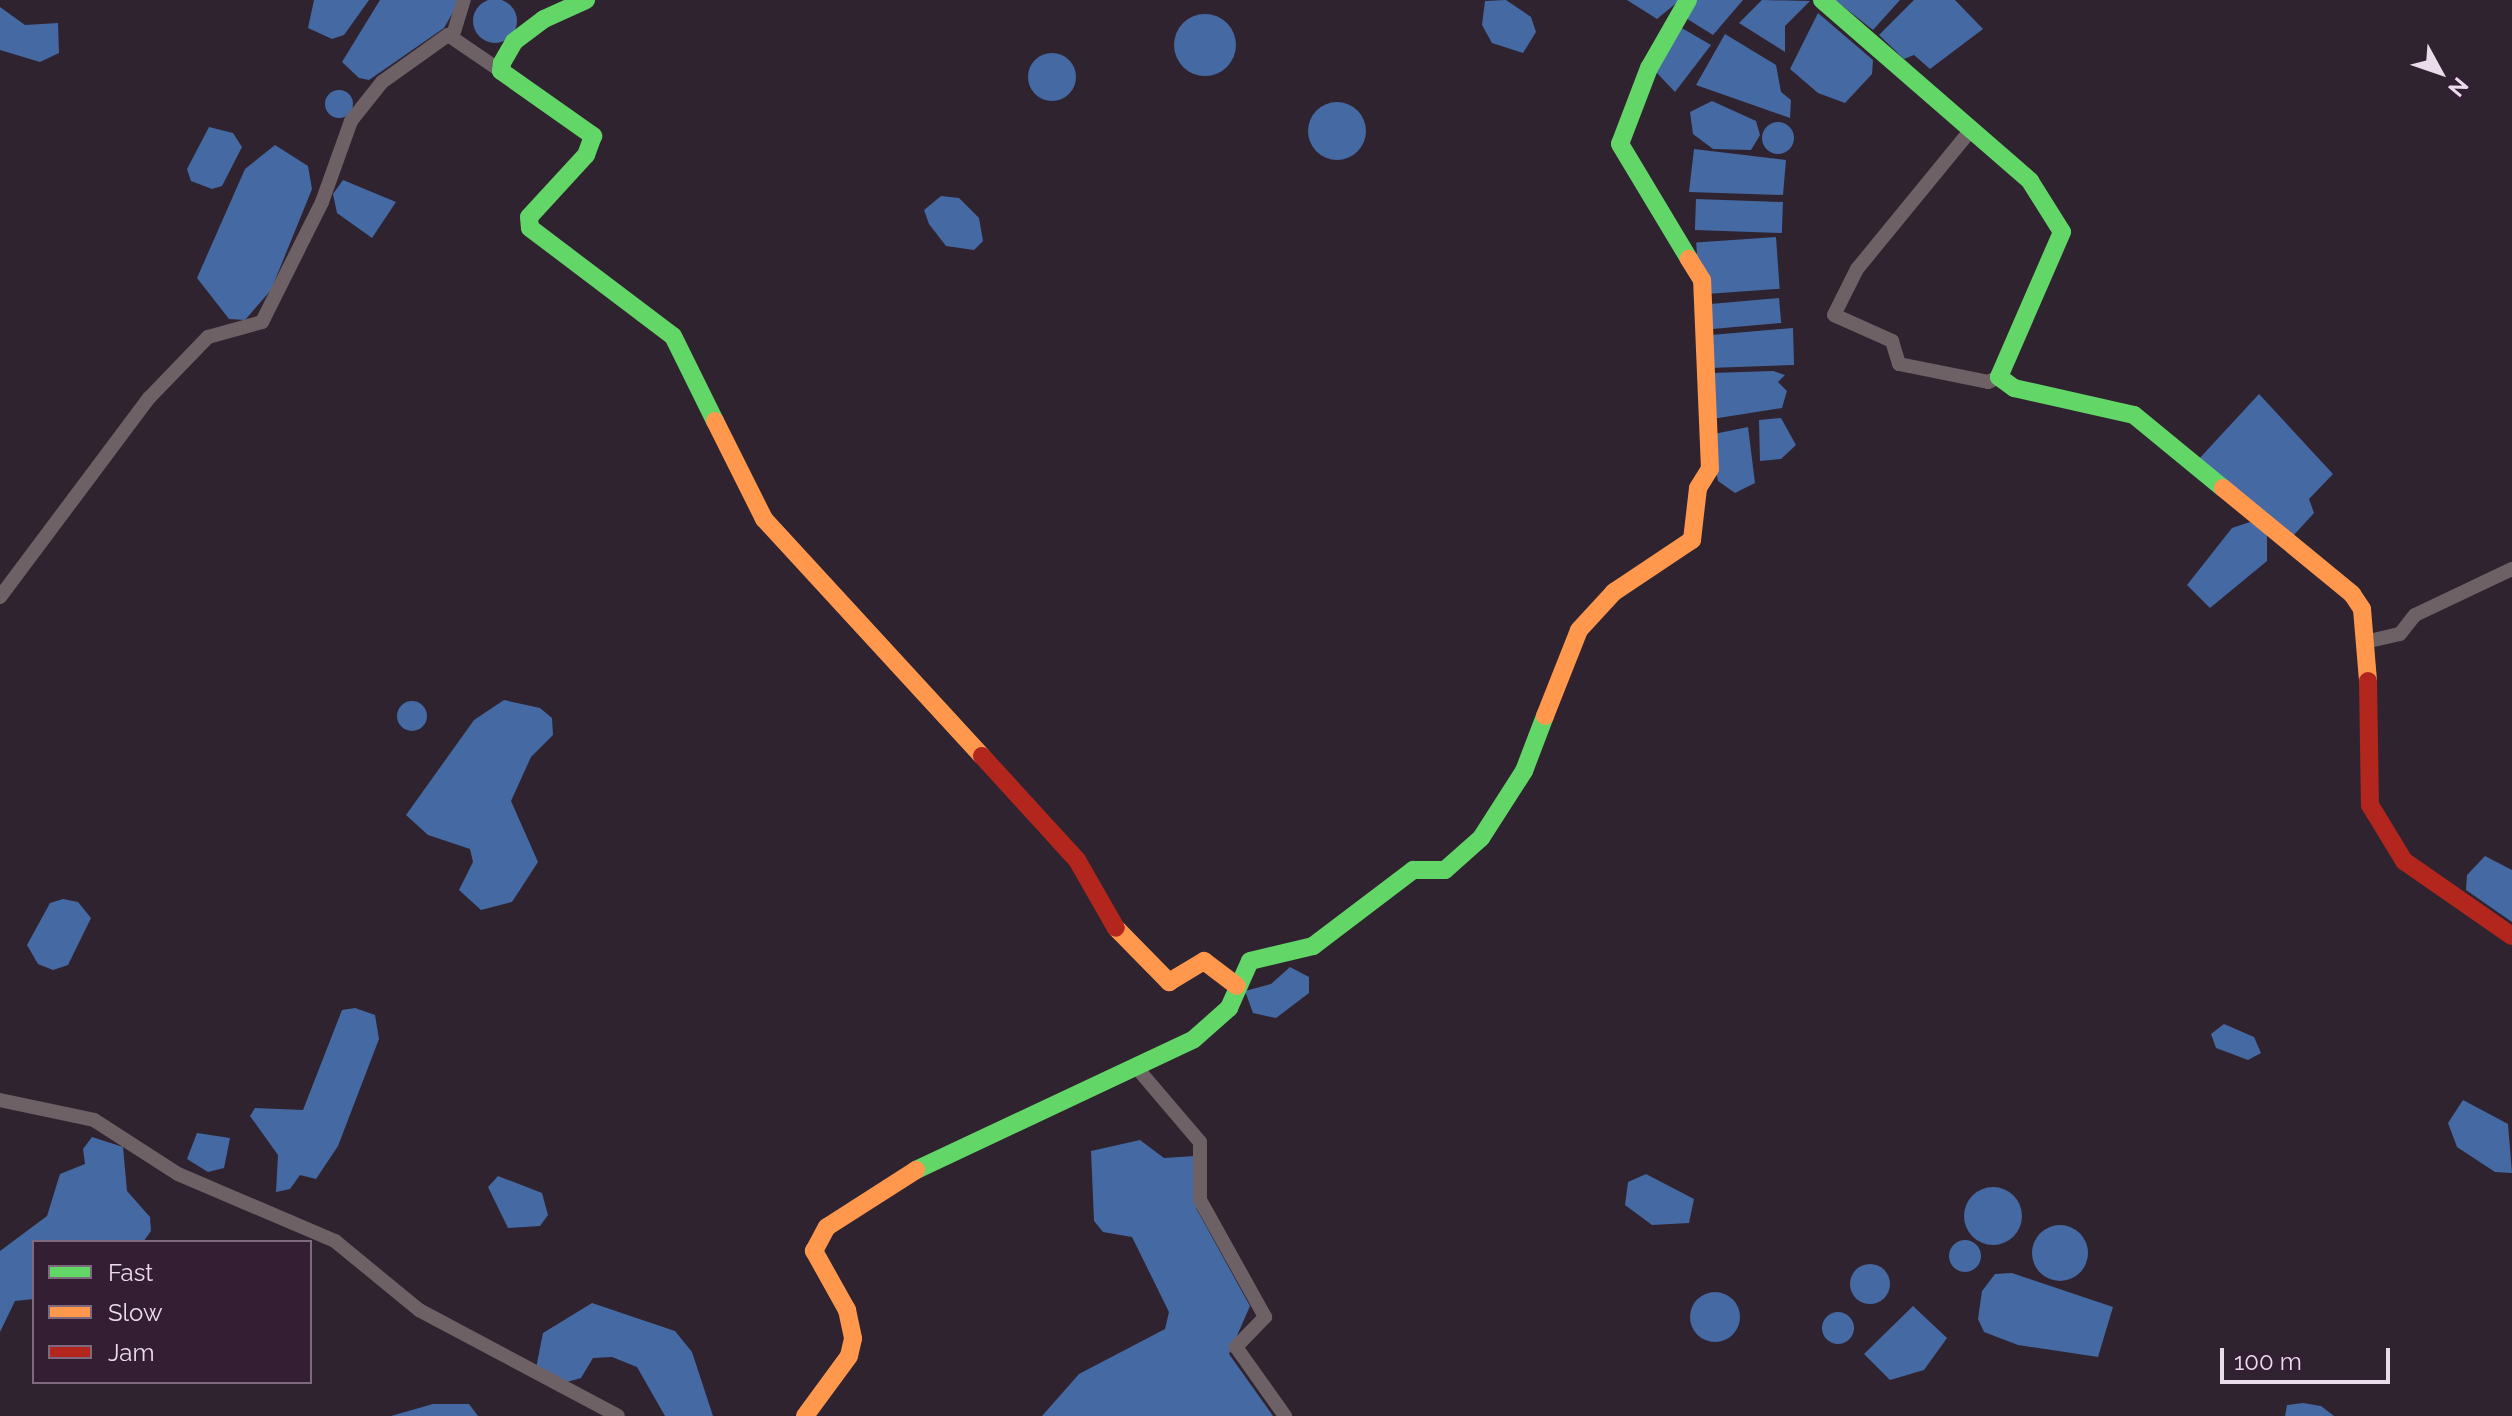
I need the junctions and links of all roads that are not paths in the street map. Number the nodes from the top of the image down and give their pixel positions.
1 (464, 0) edge
2 (586, 0) edge
3 (1688, 0) edge
4 (1822, 0) edge
5 (453, 35) junction
6 (501, 71) junction
7 (1970, 131) junction
8 (1999, 377) junction
9 (2512, 569) edge
10 (0, 597) edge
11 (2365, 642) junction
12 (2512, 936) edge
13 (1237, 986) junction
14 (1137, 1068) junction
15 (0, 1100) edge
16 (618, 1416) edge
17 (805, 1416) edge
18 (1285, 1416) edge

1 - 5 street
2 - 6 street
3 - 13 street
4 - 7 street
5 - 6 street
5 - 10 street
6 - 13 street
7 - 8 street
7 - 8 street
8 - 11 street
9 - 11 street
11 - 12 street
13 - 14 street
14 - 17 street
14 - 18 street
15 - 16 street

